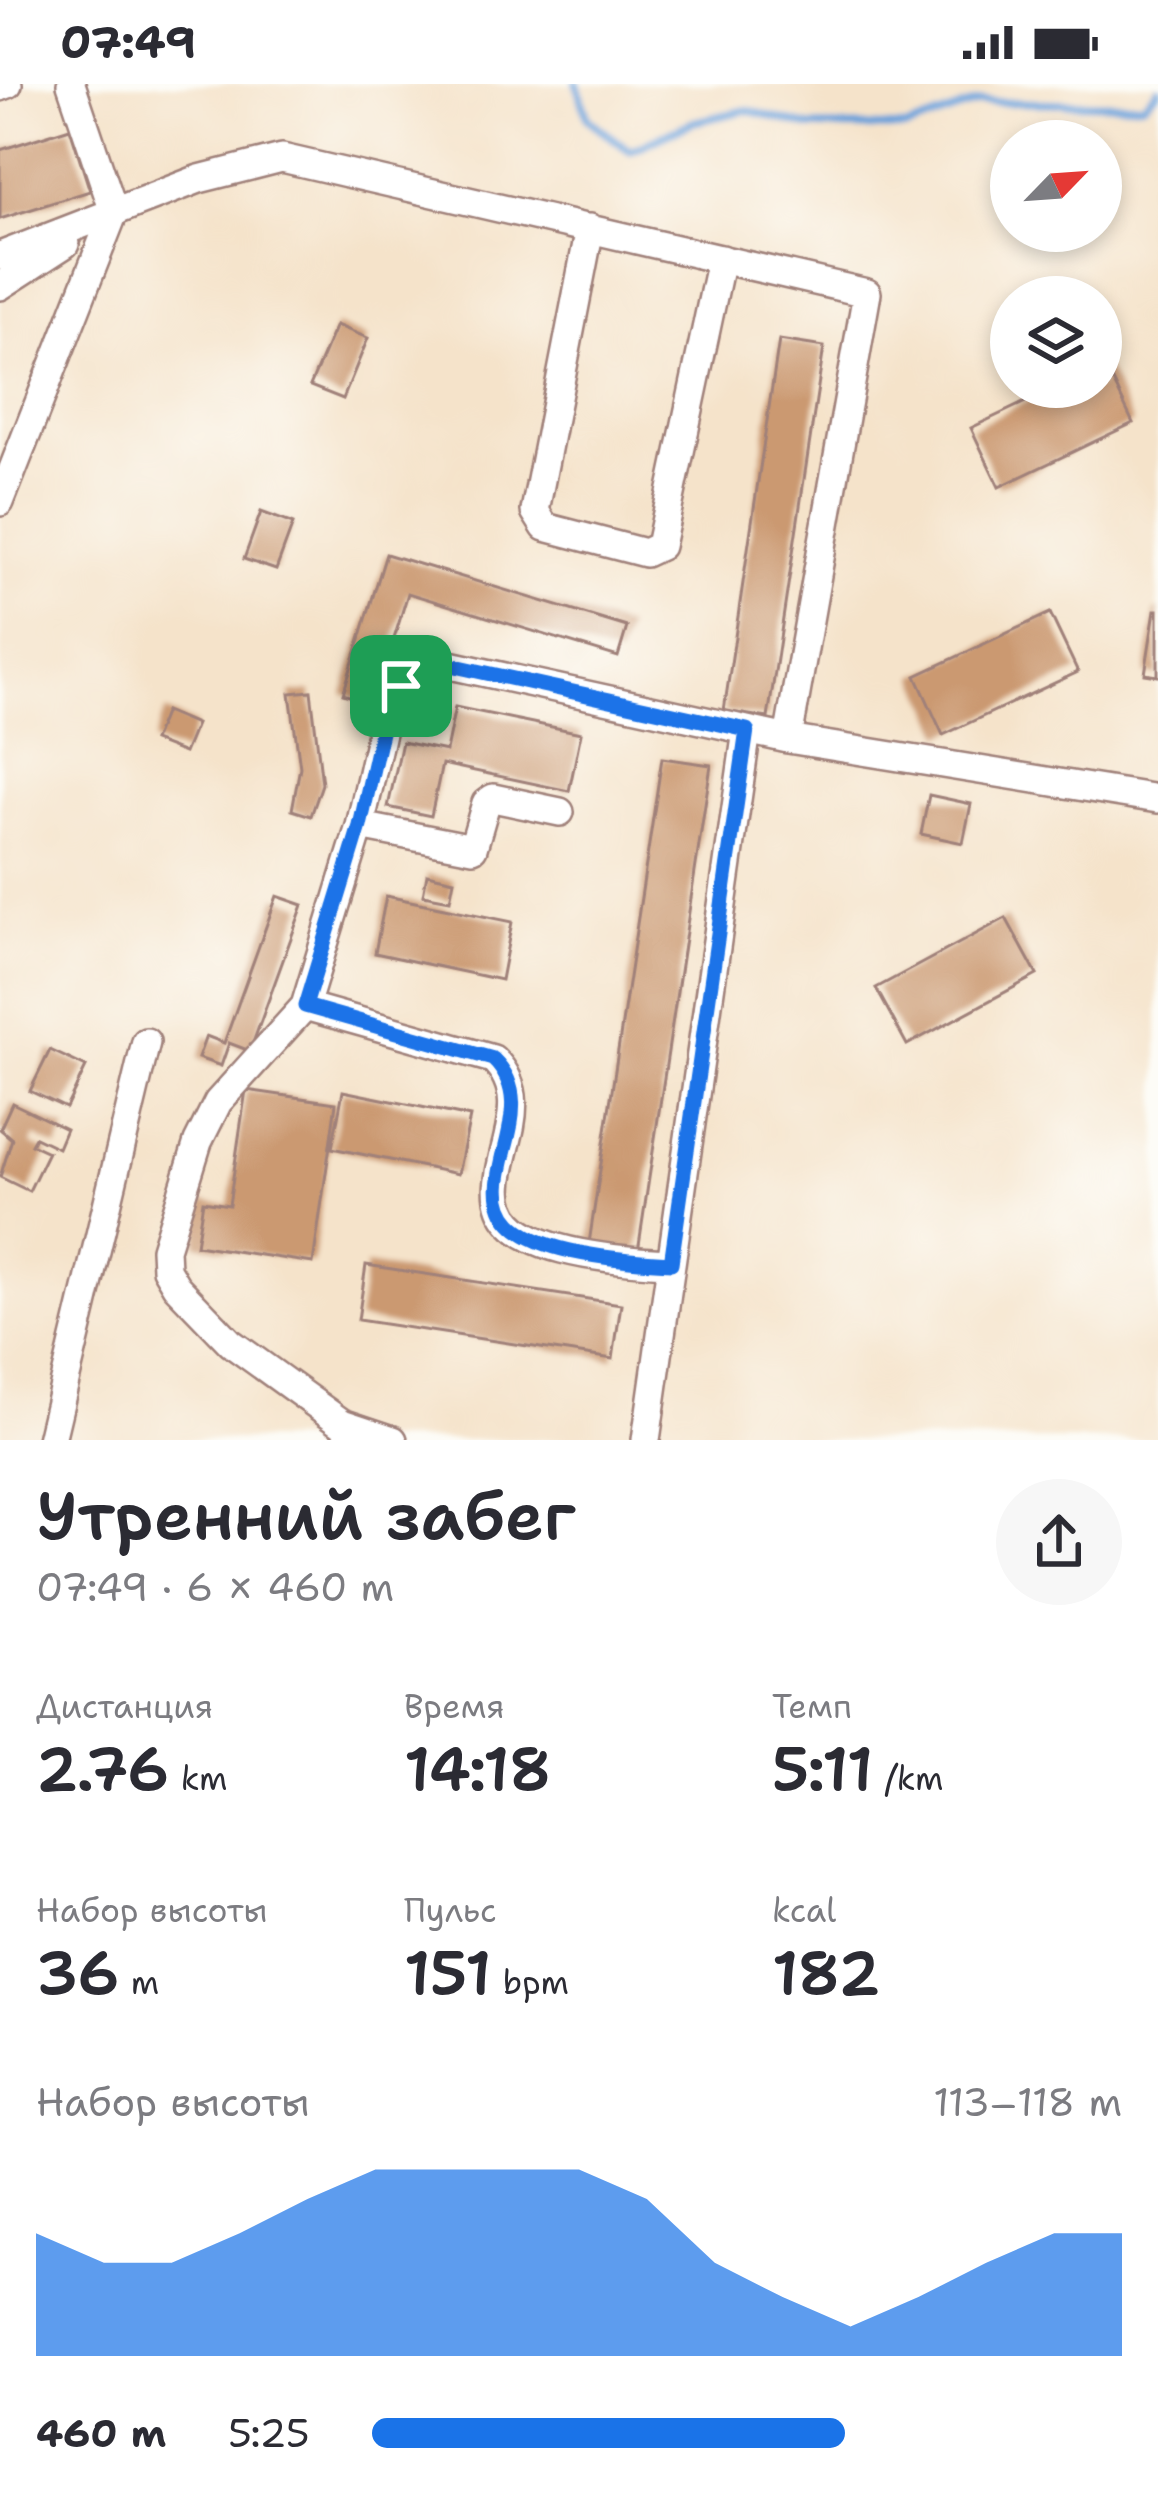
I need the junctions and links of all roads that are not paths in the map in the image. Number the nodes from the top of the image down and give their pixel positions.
1 (70, 84) edge
2 (114, 212) junction
3 (590, 228) junction
4 (0, 256) edge
5 (721, 259) junction
6 (0, 286) edge
7 (0, 502) edge
8 (747, 730) junction
9 (788, 739) junction
10 (1158, 799) edge
11 (560, 812) dead end
12 (360, 826) junction
13 (305, 1006) junction
14 (146, 1042) dead end
15 (671, 1263) junction
16 (51, 1440) edge
17 (393, 1440) edge
18 (634, 1440) edge
19 (646, 1440) edge

1 - 2 street
2 - 3 street
2 - 4 street
2 - 6 street
2 - 7 street
3 - 5 street
3 - 5 street
5 - 9 street
8 - 9 street
8 - 12 street
8 - 15 street
9 - 10 street
11 - 12 street
12 - 13 street
13 - 15 street
13 - 17 street
14 - 16 street
15 - 19 street
18 - 19 street

